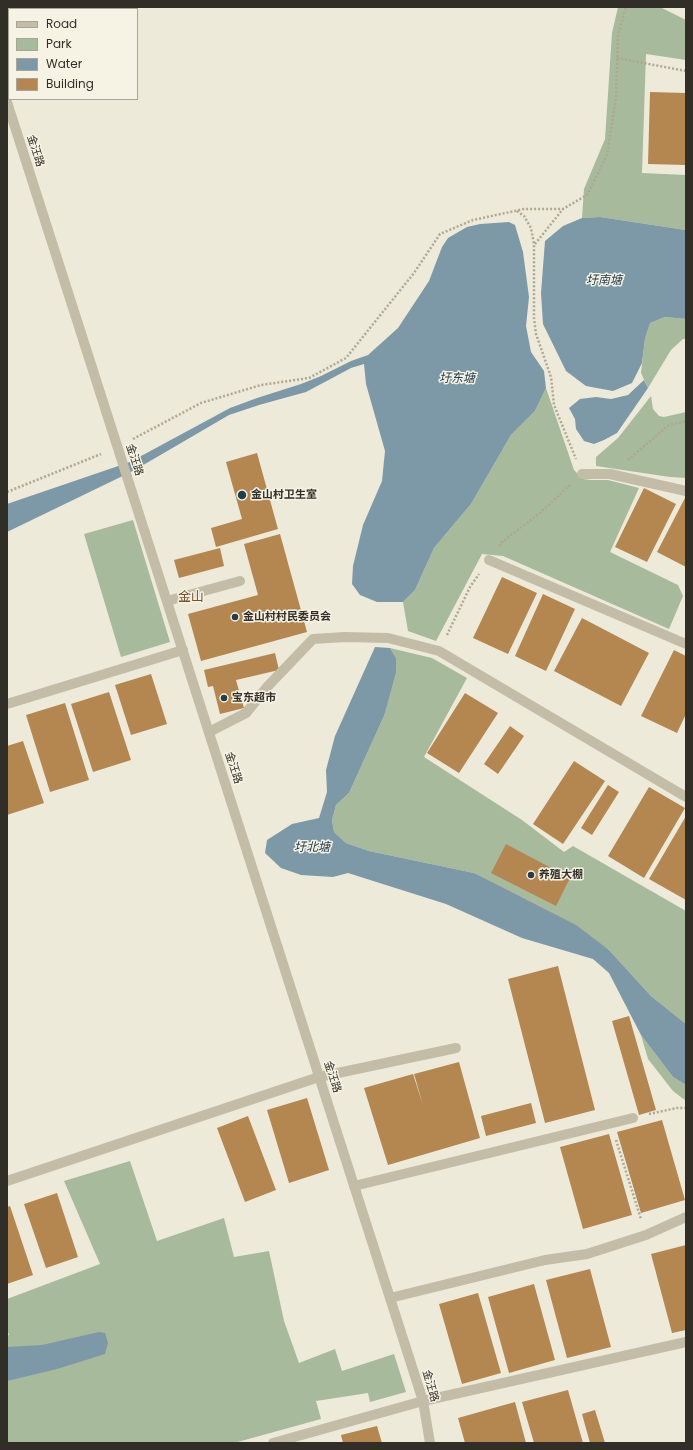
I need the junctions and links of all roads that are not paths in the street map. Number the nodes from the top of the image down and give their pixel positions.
1 (7, 102) edge
2 (582, 474) road end
3 (686, 491) edge
4 (489, 560) dead end
5 (240, 581) dead end
6 (167, 601) junction
7 (686, 644) edge
8 (183, 650) junction
9 (7, 704) edge
10 (209, 732) junction
11 (686, 797) edge
12 (456, 1048) dead end
13 (320, 1077) junction
14 (634, 1118) road end
15 (7, 1181) edge
16 (354, 1186) junction
17 (686, 1217) edge
18 (390, 1298) junction
19 (686, 1342) edge
20 (423, 1401) junction
21 (273, 1443) edge
22 (430, 1443) edge

1 - 6 street, 金汪路
2 - 3 street
4 - 7 street
5 - 6 street
6 - 8 street, 金汪路
8 - 9 street
8 - 10 street, 金汪路
10 - 11 street
10 - 13 street, 金汪路
12 - 13 street
13 - 15 street
13 - 16 street, 金汪路
14 - 16 street
16 - 18 street, 金汪路
17 - 18 street
18 - 20 street, 金汪路
19 - 20 street
20 - 21 street
20 - 22 street, 金汪路

